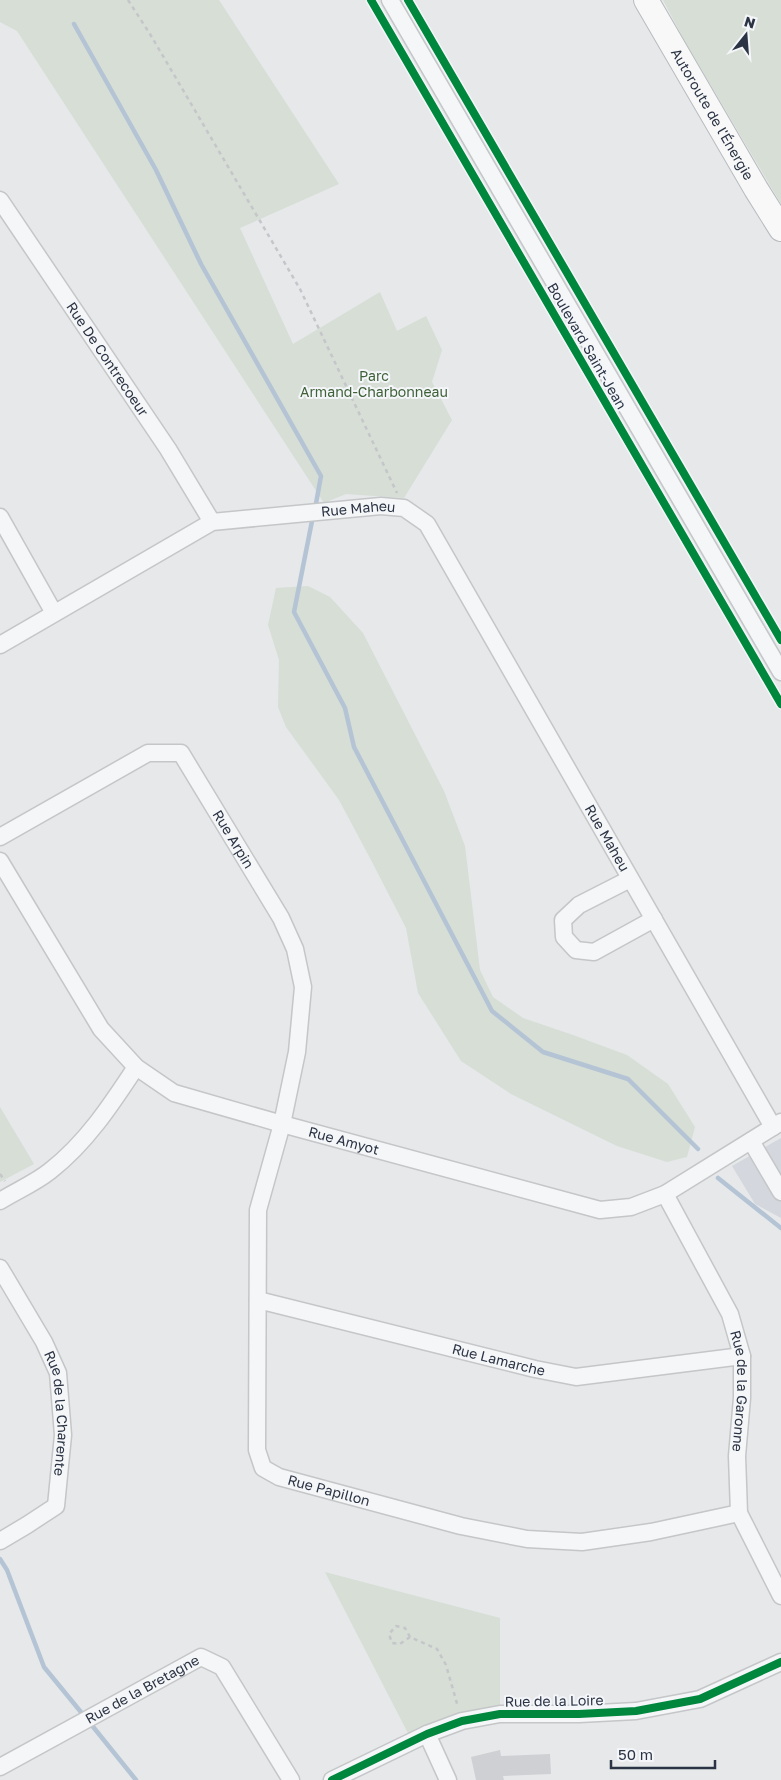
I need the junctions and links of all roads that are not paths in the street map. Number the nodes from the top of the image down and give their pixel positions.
1 (390, 0) edge
2 (646, 0) edge
3 (0, 200) edge
4 (781, 230) edge
5 (0, 518) edge
6 (212, 522) junction
7 (54, 613) junction
8 (0, 645) edge
9 (781, 672) edge
10 (0, 837) edge
11 (0, 861) edge
12 (630, 879) junction
13 (654, 919) junction
14 (136, 1067) junction
15 (282, 1124) junction
16 (777, 1125) edge
17 (751, 1140) junction
18 (781, 1192) edge
19 (665, 1194) junction
20 (0, 1201) edge
21 (0, 1268) edge
22 (258, 1300) junction
23 (742, 1356) junction
24 (739, 1513) junction
25 (0, 1541) edge
26 (781, 1596) edge
27 (781, 1662) edge
28 (427, 1734) junction
29 (0, 1767) edge
30 (291, 1780) edge
31 (332, 1780) edge
32 (448, 1780) edge

1 - 9 street, Boulevard Saint-Jean
2 - 4 highway, Autoroute de l'Énergie
3 - 6 street, Rue De Contrecoeur
5 - 7 street
6 - 7 street, Rue Maheu
6 - 12 street, Rue Maheu
7 - 8 street, Rue Maheu
10 - 15 street, Rue Arpin
11 - 14 street, Rue Amyot
12 - 13 street, Rue Maheu
12 - 13 street, Rue Maheu
13 - 16 street, Rue Maheu
14 - 15 street, Rue Amyot
14 - 20 street
15 - 19 street, Rue Amyot
15 - 22 street, Rue Papillon
16 - 17 street, Rue Amyot
17 - 18 street
17 - 19 street, Rue Amyot
19 - 23 street, Rue de la Garonne
21 - 25 street, Rue de la Charente
22 - 23 street, Rue Lamarche
22 - 24 street, Rue Papillon
23 - 24 street, Rue de la Garonne
24 - 26 street, Rue de la Garonne
27 - 28 street, Rue de la Loire
28 - 31 street, Rue de la Loire
28 - 32 street
29 - 30 street, Rue de la Bretagne

